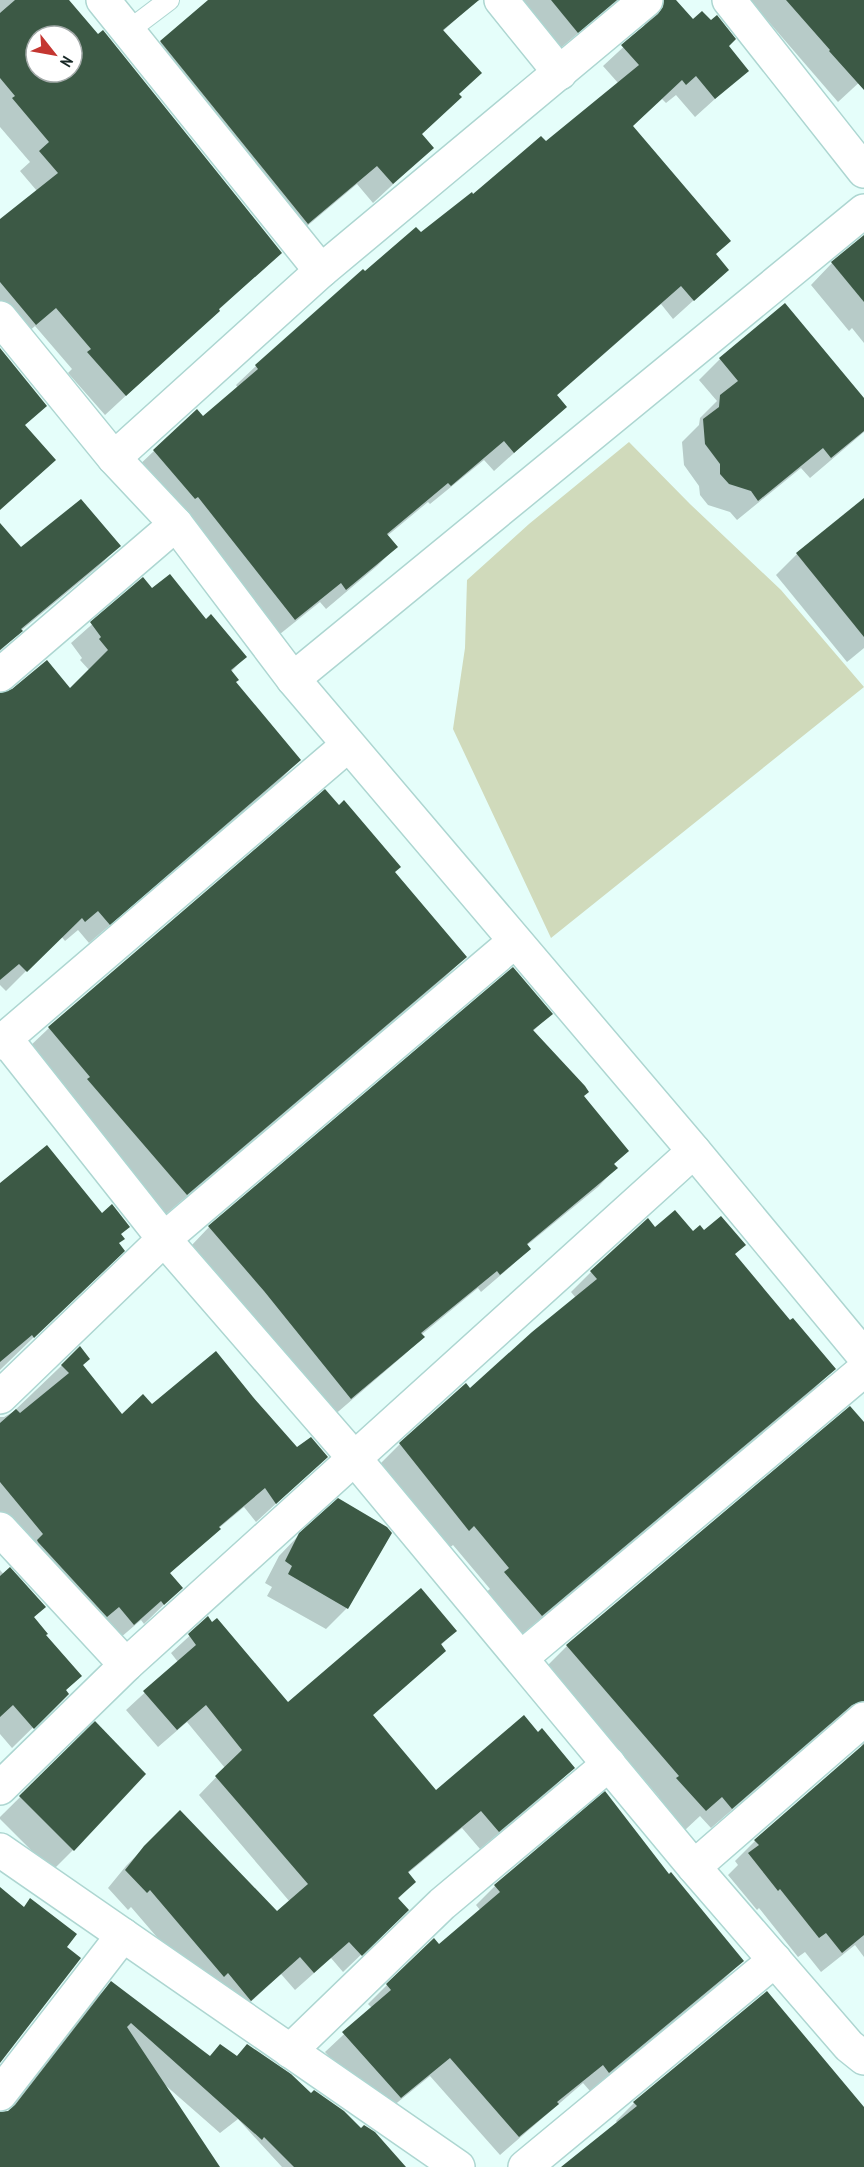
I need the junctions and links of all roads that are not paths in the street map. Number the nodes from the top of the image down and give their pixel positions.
1 (103, 0) edge
2 (169, 0) edge
3 (501, 0) edge
4 (646, 0) edge
5 (729, 0) edge
6 (128, 31) junction
7 (560, 73) junction
8 (864, 171) edge
9 (864, 211) edge
10 (321, 271) junction
11 (0, 318) edge
12 (114, 458) junction
13 (176, 524) junction
14 (0, 675) edge
15 (293, 679) junction
16 (348, 744) junction
17 (515, 941) junction
18 (3, 1040) edge
19 (694, 1151) junction
20 (164, 1239) junction
21 (864, 1356) edge
22 (864, 1370) edge
23 (0, 1397) edge
24 (355, 1459) junction
25 (0, 1528) edge
26 (521, 1658) junction
27 (126, 1665) junction
28 (864, 1719) edge
29 (609, 1764) junction
30 (0, 1788) edge
31 (0, 1850) edge
32 (694, 1867) junction
33 (123, 1935) junction
34 (775, 1960) junction
35 (290, 2051) junction
36 (864, 2058) edge
37 (0, 2094) edge
38 (458, 2167) edge
39 (525, 2167) edge

1 - 6 street
2 - 6 lane
3 - 7 street
4 - 7 street
5 - 8 street
6 - 10 street
7 - 10 street
9 - 15 street
10 - 12 street
11 - 12 street
12 - 13 street
13 - 14 street
13 - 15 street
15 - 16 street
16 - 17 street
16 - 18 street
17 - 19 street
17 - 20 street
18 - 20 street
19 - 21 street
19 - 24 street
20 - 23 street
20 - 24 street
22 - 26 street
24 - 26 street
24 - 27 street
25 - 27 street
26 - 29 street
27 - 30 street
28 - 32 street
29 - 32 street
29 - 35 street
31 - 33 street
32 - 34 street
33 - 35 street
33 - 37 street
34 - 36 street
34 - 39 street
35 - 38 street

